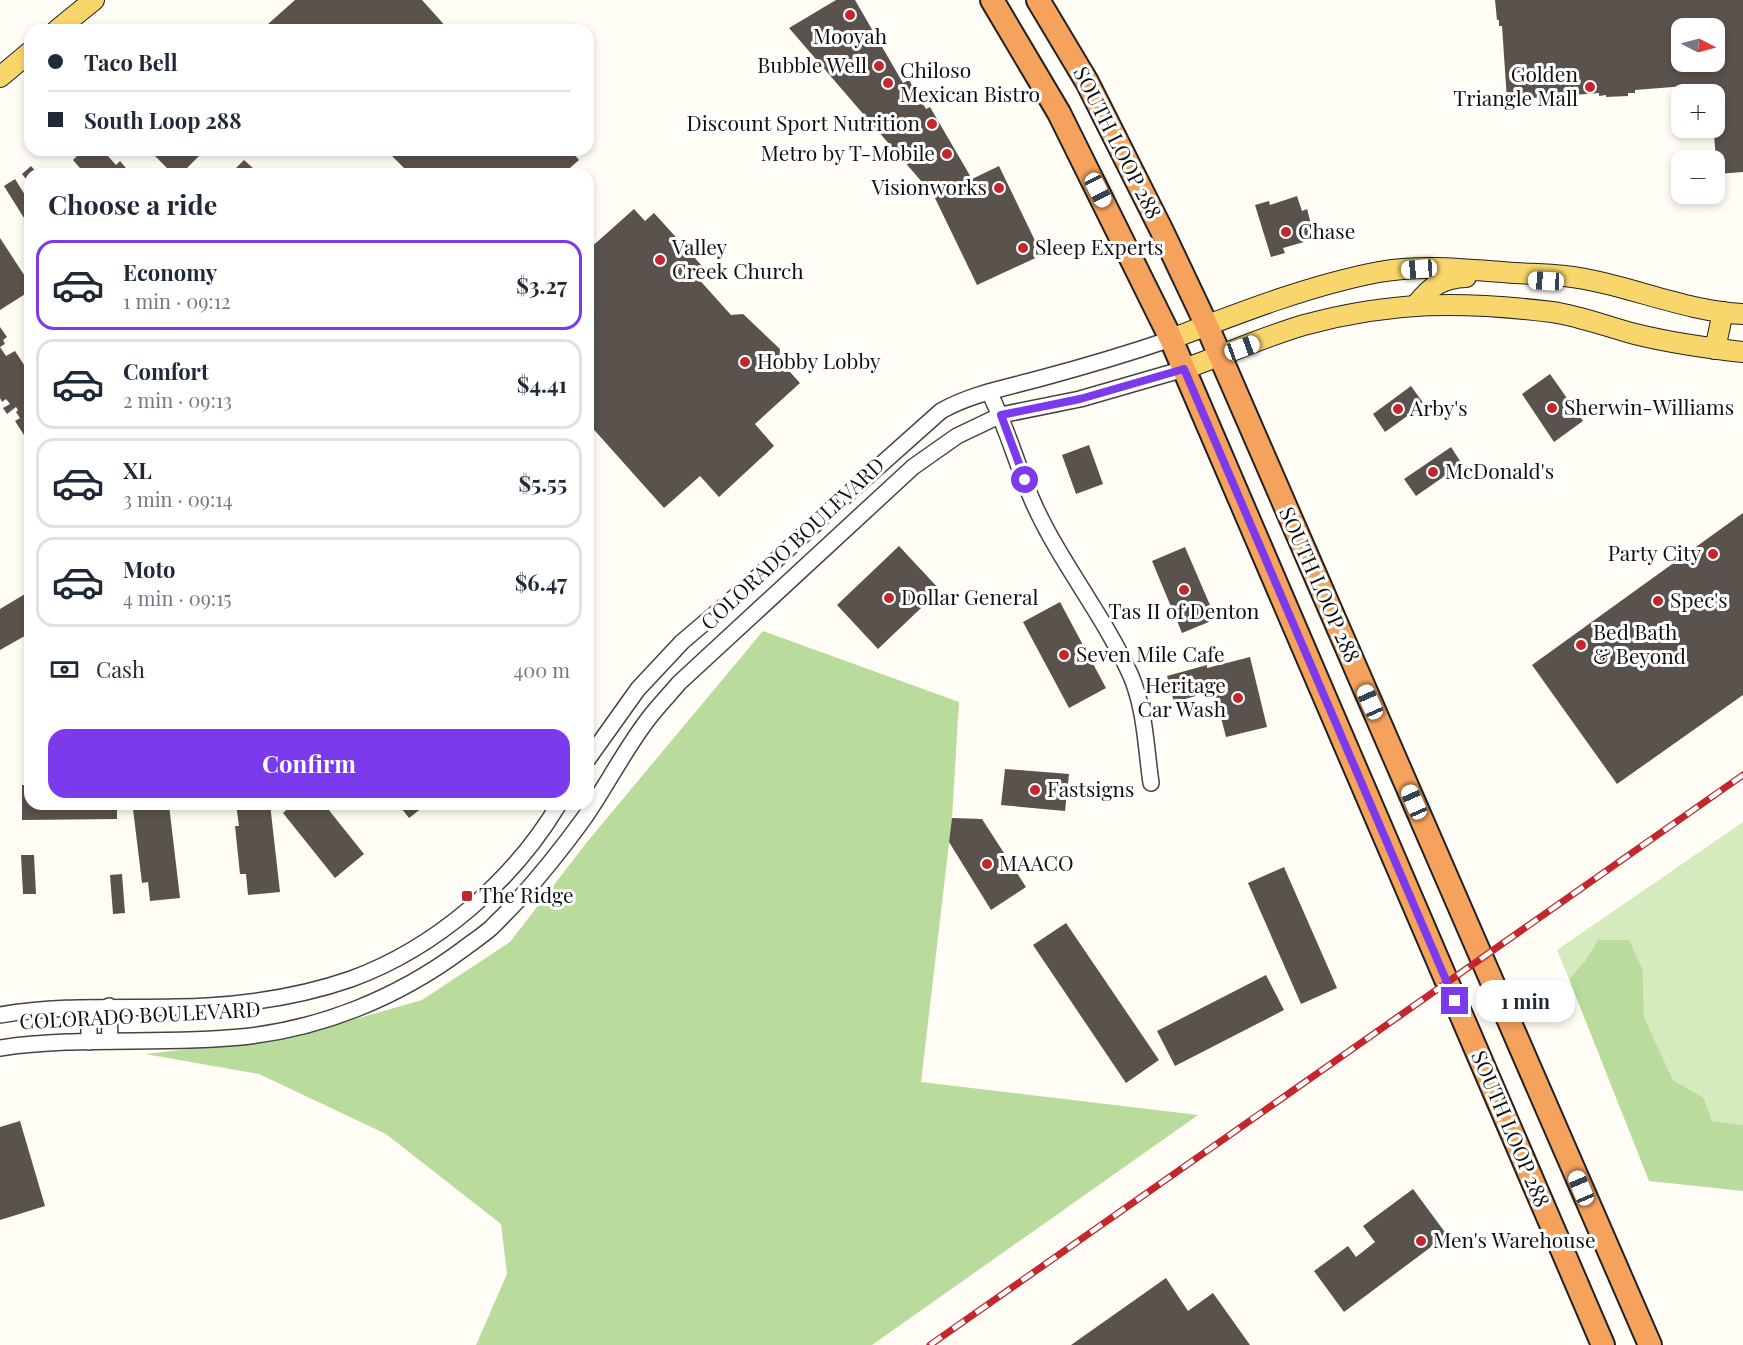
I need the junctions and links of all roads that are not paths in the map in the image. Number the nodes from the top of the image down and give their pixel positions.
1 (94, 0) edge
2 (993, 0) edge
3 (1038, 0) edge
4 (64, 24) edge
5 (24, 57) edge
6 (0, 77) edge
7 (1564, 276) junction
8 (1416, 305) junction
9 (1733, 313) edge
10 (1207, 326) junction
11 (1171, 339) junction
12 (1715, 349) junction
13 (1743, 352) edge
14 (1220, 357) junction
15 (1184, 369) junction
16 (989, 392) junction
17 (1001, 415) junction
18 (714, 616) junction
19 (731, 635) junction
20 (594, 751) edge
21 (1150, 783) dead end
22 (594, 803) edge
23 (555, 810) edge
24 (589, 810) edge
25 (540, 834) junction
26 (559, 852) junction
27 (524, 854) junction
28 (543, 872) junction
29 (109, 1006) junction
30 (89, 1008) junction
31 (0, 1015) edge
32 (110, 1041) junction
33 (89, 1042) junction
34 (0, 1048) edge
35 (1603, 1345) edge
36 (1650, 1345) edge

1 - 4 main road
2 - 11 highway, SOUTH LOOP 288
3 - 10 highway, SOUTH LOOP 288
5 - 6 main road
7 - 8 main road
7 - 9 main road, COLORADO BOULEVARD
7 - 10 main road, COLORADO BOULEVARD
8 - 12 main road, COLORADO BOULEVARD
8 - 14 main road, COLORADO BOULEVARD
9 - 12 main road
10 - 11 main road, COLORADO BOULEVARD
10 - 14 highway, SOUTH LOOP 288
11 - 15 highway, SOUTH LOOP 288
11 - 16 street, COLORADO BOULEVARD
12 - 13 main road, COLORADO BOULEVARD
14 - 15 main road, COLORADO BOULEVARD
14 - 36 highway, SOUTH LOOP 288
15 - 17 street, COLORADO BOULEVARD
15 - 35 highway, SOUTH LOOP 288
16 - 17 street
16 - 18 street, COLORADO BOULEVARD
17 - 19 street, COLORADO BOULEVARD
17 - 21 street
18 - 19 street
18 - 20 street, COLORADO BOULEVARD
19 - 22 street, COLORADO BOULEVARD
23 - 25 street, COLORADO BOULEVARD
24 - 26 street, COLORADO BOULEVARD
25 - 26 street
25 - 27 street, COLORADO BOULEVARD
26 - 28 street, COLORADO BOULEVARD
27 - 28 street
27 - 29 street, COLORADO BOULEVARD
28 - 32 street, COLORADO BOULEVARD
29 - 30 street, COLORADO BOULEVARD
29 - 32 street
30 - 31 street, COLORADO BOULEVARD
30 - 33 street
32 - 33 street, COLORADO BOULEVARD
33 - 34 street, COLORADO BOULEVARD

